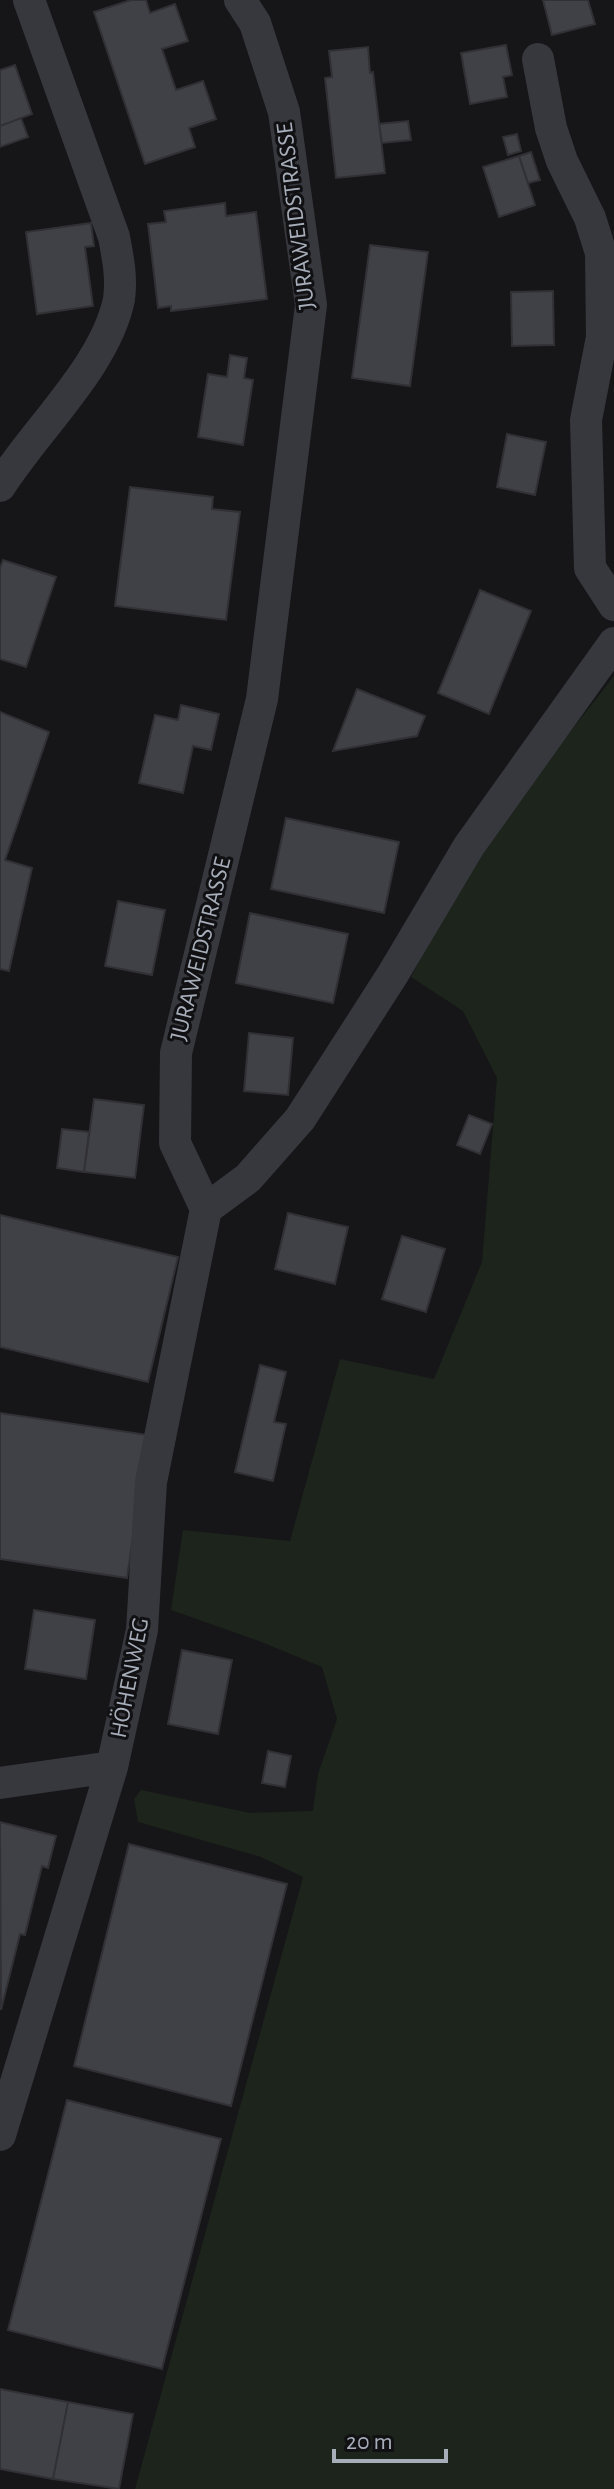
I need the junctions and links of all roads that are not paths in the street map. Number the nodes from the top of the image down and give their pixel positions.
1 (29, 0) edge
2 (240, 0) edge
3 (538, 59) dead end
4 (0, 486) edge
5 (614, 605) edge
6 (614, 643) edge
7 (206, 1209) junction
8 (112, 1767) junction
9 (0, 1783) edge
10 (0, 2135) edge

1 - 4 street
2 - 7 street, JURAWEIDSTRASSE
3 - 5 street
6 - 7 street
7 - 8 street, HÖHENWEG
8 - 9 street
8 - 10 street, HÖHENWEG

